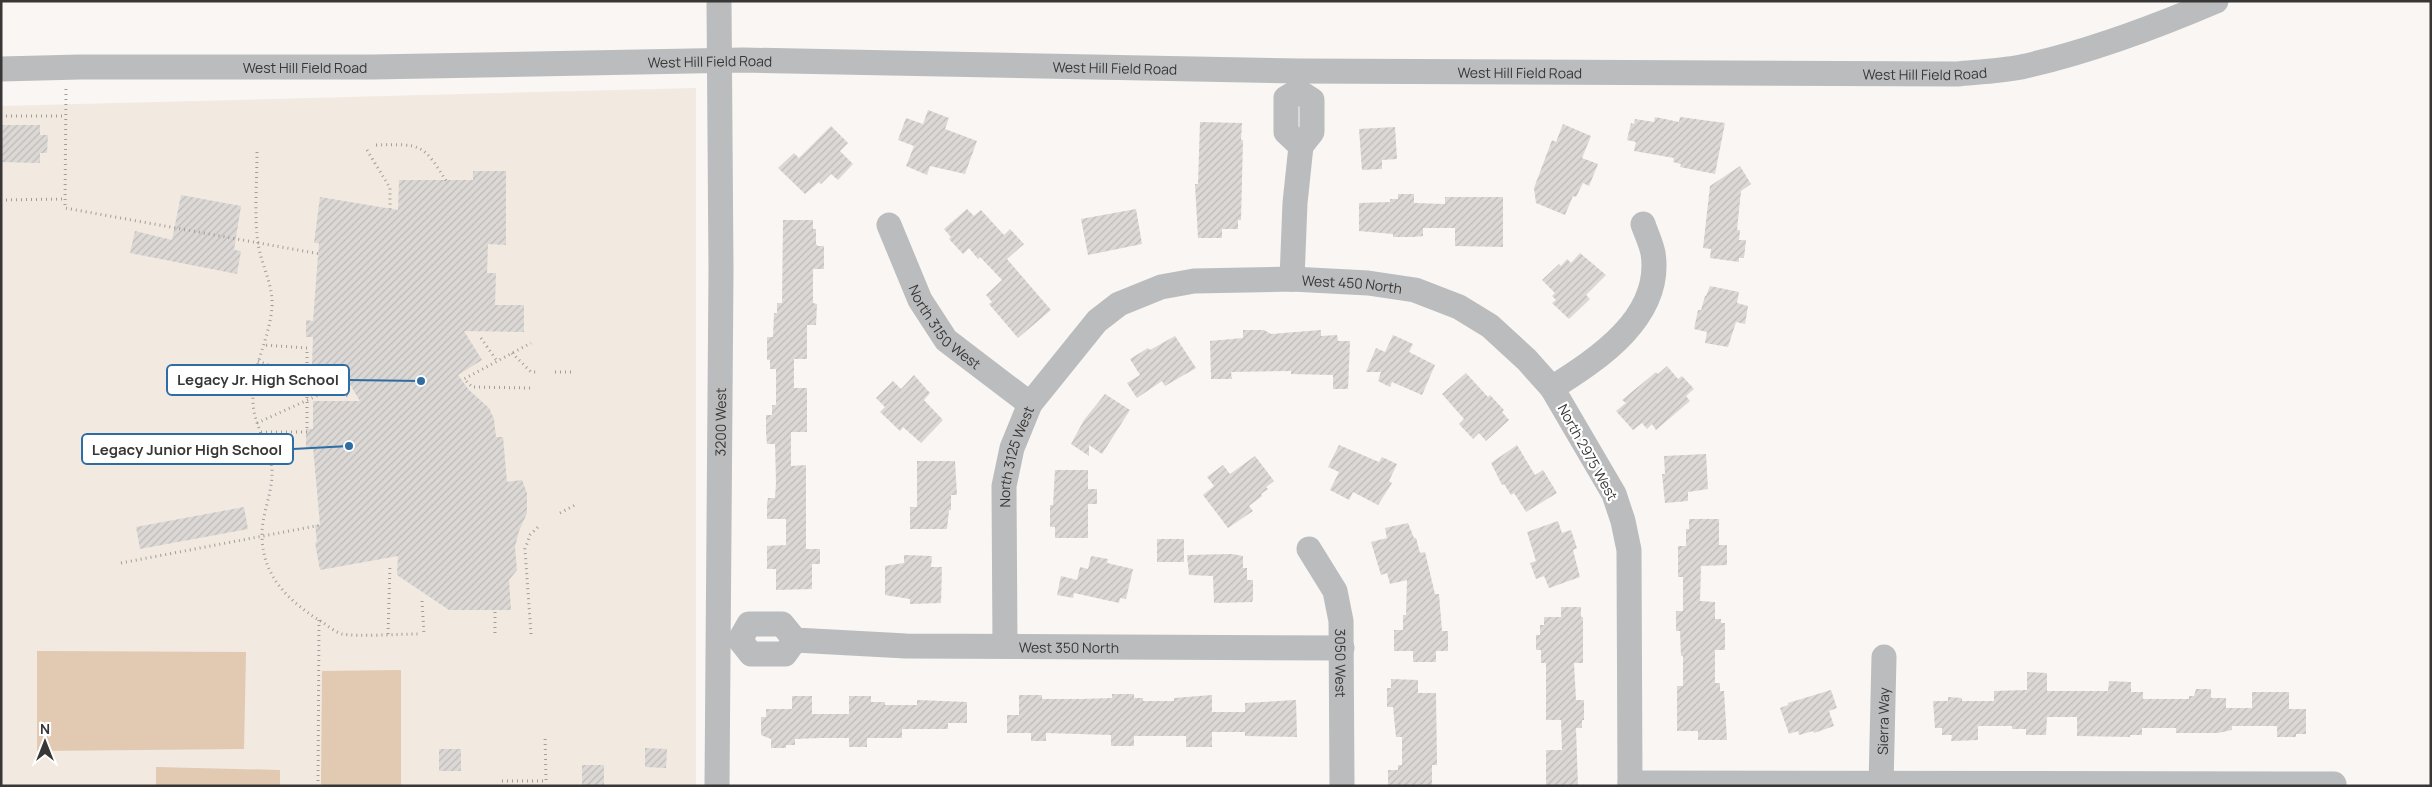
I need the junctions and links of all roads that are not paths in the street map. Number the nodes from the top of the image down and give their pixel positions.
1 (719, 1) edge
2 (2216, 1) edge
3 (718, 60) junction
4 (1, 70) edge
5 (1298, 81) junction
6 (1643, 224) dead end
7 (889, 225) dead end
8 (1292, 279) junction
9 (1119, 304) joint
10 (1552, 388) junction
11 (1030, 404) junction
12 (1309, 549) dead end
13 (729, 641) junction
14 (1005, 646) junction
15 (1342, 648) junction
16 (1884, 658) dead end
17 (1630, 784) edge
18 (1881, 784) edge
19 (2334, 784) dead end
20 (2204, 785) edge
21 (717, 786) edge
22 (1342, 786) edge

1 - 3 street, 3200 West
2 - 5 street, West Hill Field Road
3 - 4 street, West Hill Field Road
3 - 5 street, West Hill Field Road
3 - 13 street, 3200 West
5 - 8 street
6 - 10 street, North 2975 West
7 - 11 street, North 3150 West
8 - 9 street, West 450 North
8 - 10 street, West 450 North
9 - 11 street, North 3125 West
10 - 17 street, North 2975 West
11 - 14 street, North 3125 West
12 - 15 street, 3050 West
13 - 14 street, West 350 North
13 - 21 street, 3200 West
14 - 15 street, West 350 North
15 - 22 street, 3050 West
16 - 18 street, Sierra Way
17 - 18 street
18 - 20 street
19 - 20 street

